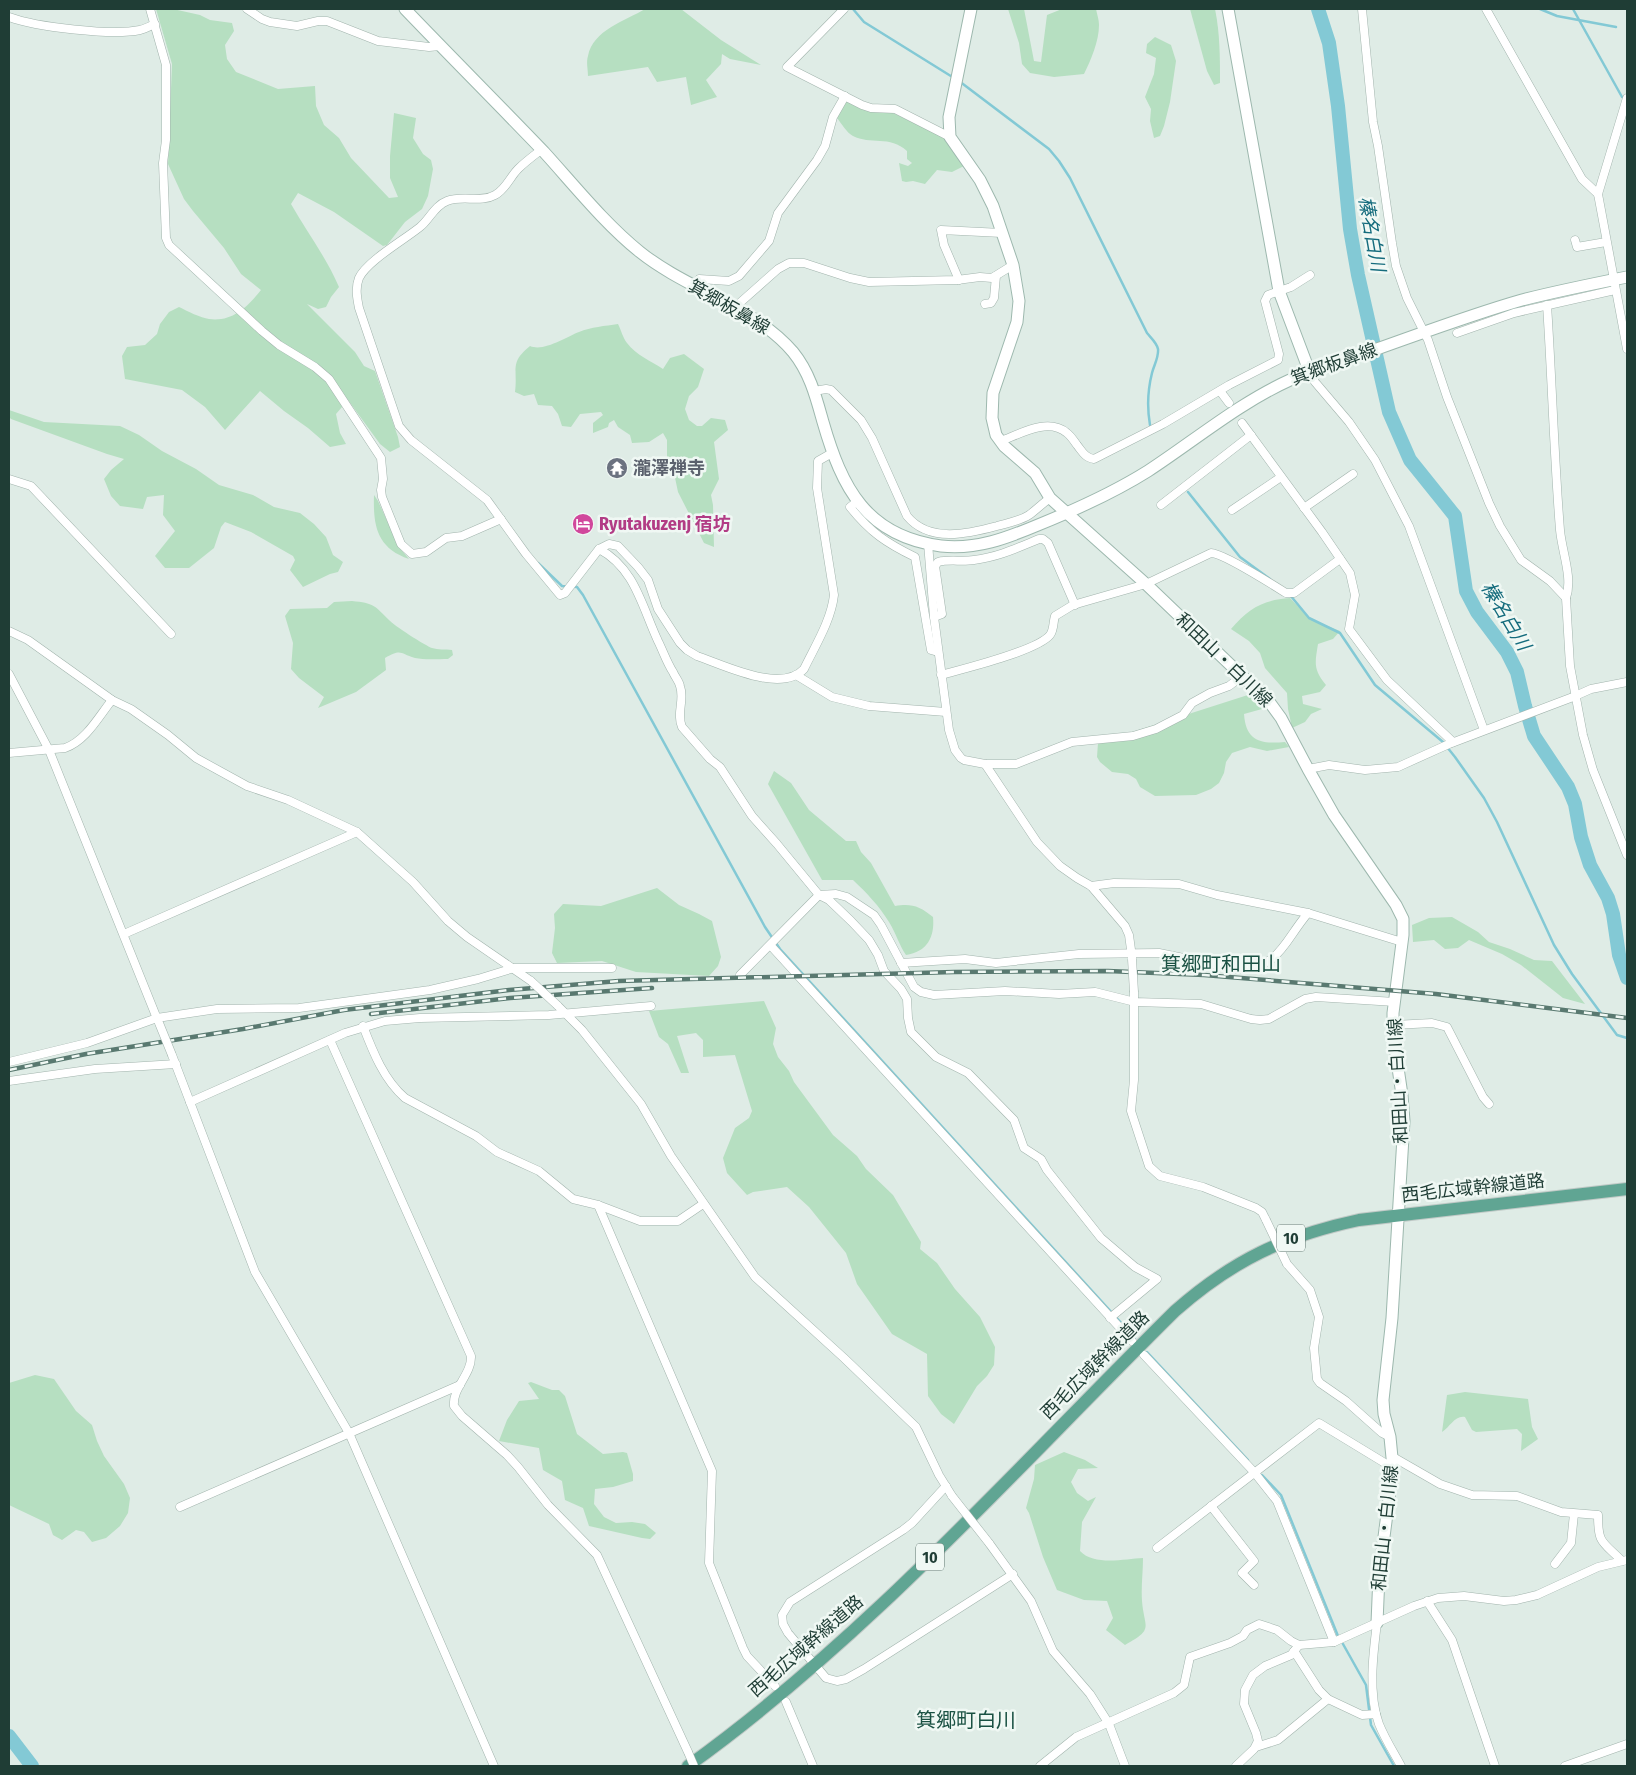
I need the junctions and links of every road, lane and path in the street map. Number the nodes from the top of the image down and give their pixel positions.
1 (150, 9) edge
2 (247, 9) edge
3 (405, 9) edge
4 (844, 9) edge
5 (971, 9) edge
6 (1228, 9) edge
7 (1362, 9) edge
8 (1486, 9) edge
9 (9, 17) edge
10 (155, 24) junction
11 (440, 46) junction
12 (845, 96) junction
13 (1627, 98) edge
14 (950, 136) junction
15 (541, 150) junction
16 (1598, 194) junction
17 (1002, 233) junction
18 (1576, 240) dead end
19 (1606, 242) junction
20 (1013, 265) junction
21 (1310, 275) dead end
22 (996, 276) junction
23 (1627, 277) edge
24 (959, 280) junction
25 (1614, 285) junction
26 (694, 286) junction
27 (1279, 291) junction
28 (985, 304) dead end
29 (1547, 305) junction
30 (734, 308) junction
31 (1457, 332) dead end
32 (1421, 333) junction
33 (1627, 349) edge
34 (1310, 372) junction
35 (814, 391) junction
36 (1220, 391) junction
37 (1229, 403) dead end
38 (1242, 423) dead end
39 (1251, 436) junction
40 (1001, 441) junction
41 (832, 453) junction
42 (1353, 474) dead end
43 (1281, 477) junction
44 (9, 479) edge
45 (1050, 498) junction
46 (858, 501) junction
47 (1161, 505) dead end
48 (1304, 508) junction
49 (1232, 510) dead end
50 (1068, 513) junction
51 (501, 519) junction
52 (928, 543) junction
53 (599, 549) junction
54 (1340, 559) junction
55 (1146, 584) junction
56 (1566, 598) junction
57 (1075, 605) junction
58 (934, 617) junction
59 (9, 631) edge
60 (171, 634) dead end
61 (938, 652) junction
62 (9, 674) edge
63 (796, 675) junction
64 (941, 675) junction
65 (1242, 676) junction
66 (1627, 682) edge
67 (1575, 696) junction
68 (112, 700) junction
69 (946, 712) junction
70 (1487, 729) junction
71 (1448, 744) junction
72 (49, 750) junction
73 (9, 753) edge
74 (985, 764) junction
75 (1308, 769) junction
76 (357, 832) junction
77 (1627, 855) edge
78 (1091, 886) junction
79 (819, 895) junction
80 (1308, 913) junction
81 (124, 934) junction
82 (1402, 942) junction
83 (770, 946) junction
84 (1132, 956) junction
85 (901, 963) junction
86 (514, 968) junction
87 (612, 968) dead end
88 (740, 975) dead end
89 (1135, 1002) junction
90 (1395, 1002) junction
91 (650, 1006) dead end
92 (565, 1012) junction
93 (158, 1021) junction
94 (1394, 1025) junction
95 (364, 1026) junction
96 (330, 1040) junction
97 (9, 1062) edge
98 (176, 1064) junction
99 (9, 1082) edge
100 (190, 1102) junction
101 (1489, 1104) dead end
102 (1627, 1189) edge
103 (703, 1204) junction
104 (598, 1205) junction
105 (1398, 1214) junction
106 (1110, 1318) junction
107 (1132, 1341) dead end
108 (1144, 1355) dead end
109 (460, 1385) junction
110 (349, 1432) junction
111 (1390, 1437) junction
112 (1393, 1463) junction
113 (1254, 1472) junction
114 (946, 1486) junction
115 (1211, 1506) junction
116 (180, 1507) dead end
117 (1574, 1514) junction
118 (1157, 1548) dead end
119 (1624, 1560) edge
120 (1555, 1564) dead end
121 (1013, 1574) junction
122 (1254, 1585) dead end
123 (1427, 1601) junction
124 (1377, 1623) junction
125 (1334, 1642) junction
126 (1297, 1648) junction
127 (814, 1664) junction
128 (775, 1686) dead end
129 (1328, 1699) junction
130 (786, 1702) dead end
131 (1375, 1714) junction
132 (1109, 1724) junction
133 (1627, 1744) edge
134 (1256, 1746) junction
135 (494, 1766) edge
136 (688, 1766) edge
137 (694, 1766) edge
138 (813, 1766) edge
139 (1040, 1766) edge
140 (1125, 1766) edge
141 (1236, 1766) edge
142 (1401, 1766) edge
143 (1495, 1766) edge
144 (1565, 1766) edge

1 - 10 street
2 - 11 street
3 - 11 main road, 箕郷板鼻線
4 - 12 street
5 - 14 main road
6 - 27 main road
7 - 32 street
8 - 16 street
9 - 10 street
10 - 51 street
11 - 15 main road, 箕郷板鼻線
12 - 14 street
12 - 26 street
13 - 16 street
14 - 17 main road
15 - 26 main road, 箕郷板鼻線
15 - 51 street
16 - 19 street
17 - 20 main road
17 - 24 street
18 - 19 street
19 - 25 street
20 - 22 street
20 - 40 main road
21 - 27 street
22 - 24 street
22 - 28 street
23 - 25 main road, 箕郷板鼻線
24 - 30 street
25 - 29 street
25 - 32 main road, 箕郷板鼻線
25 - 33 street
26 - 30 main road, 箕郷板鼻線
27 - 34 main road
27 - 36 street
29 - 31 street
29 - 56 street
30 - 35 main road, 箕郷板鼻線
32 - 34 main road, 箕郷板鼻線
32 - 56 street
34 - 50 main road, 箕郷板鼻線
34 - 70 street
35 - 41 main road, 箕郷板鼻線
35 - 45 street
36 - 37 street
36 - 40 street
38 - 39 street
39 - 43 street
39 - 47 street
40 - 45 main road
41 - 46 main road, 箕郷板鼻線
41 - 63 street
42 - 48 street
43 - 48 street
43 - 49 street
44 - 60 street
45 - 50 main road
46 - 52 main road, 箕郷板鼻線
46 - 61 street
48 - 54 street
50 - 52 main road, 箕郷板鼻線
50 - 55 main road, 和田山・白川線
51 - 53 street
52 - 58 street
53 - 63 street
53 - 79 street
54 - 55 street
54 - 71 street
55 - 57 street
55 - 65 main road, 和田山・白川線
56 - 67 street
57 - 58 street
57 - 64 street
58 - 61 street
59 - 68 street
61 - 64 street
62 - 72 street
63 - 69 street
64 - 69 street
65 - 74 street
65 - 75 main road, 和田山・白川線
66 - 67 street
67 - 70 street
67 - 77 street
68 - 72 street
68 - 76 street
69 - 74 street
70 - 71 street
71 - 75 street
72 - 73 street
72 - 81 street
74 - 78 street
75 - 82 main road, 和田山・白川線
76 - 81 street
76 - 86 street
78 - 80 street
78 - 84 street
79 - 83 street
79 - 85 street
79 - 106 street
80 - 82 street
80 - 84 street
81 - 93 street
82 - 90 main road, 和田山・白川線
83 - 88 street
83 - 106 street
84 - 85 street
84 - 89 street, bridge
85 - 89 street
86 - 87 street
86 - 92 street, bridge
86 - 93 street
89 - 90 street
89 - 111 street, bridge
90 - 94 main road, 和田山・白川線
91 - 92 street
92 - 95 street
92 - 103 street
93 - 97 street
93 - 98 street, bridge
94 - 101 street
94 - 105 main road, 和田山・白川線
95 - 96 street
95 - 104 street
96 - 100 street
96 - 109 street
98 - 99 street
98 - 100 street
100 - 110 street
102 - 105 main road, 西毛広域幹線道路 / 10
103 - 104 street
103 - 114 street
104 - 128 street
105 - 111 main road, 和田山・白川線
105 - 127 main road, 西毛広域幹線道路 / 10
106 - 107 street
108 - 113 street
109 - 110 street
109 - 137 street, bridge
110 - 116 street
110 - 135 street
111 - 112 main road, 和田山・白川線
112 - 113 street
112 - 117 street
112 - 124 main road, 和田山・白川線
113 - 115 street
113 - 125 street
114 - 121 street, bridge
114 - 127 street
115 - 118 street
115 - 122 street
117 - 119 street
117 - 120 street
119 - 123 street
121 - 127 street
121 - 132 street
123 - 124 street
123 - 143 street
124 - 125 street
124 - 131 street, 和田山・白川線
125 - 126 street
126 - 129 street
126 - 132 street
126 - 134 street
127 - 136 main road, 西毛広域幹線道路 / 10
129 - 131 street
129 - 134 street
130 - 138 street
131 - 142 street, 和田山・白川線
132 - 139 street
132 - 140 street
133 - 144 street
134 - 141 street

